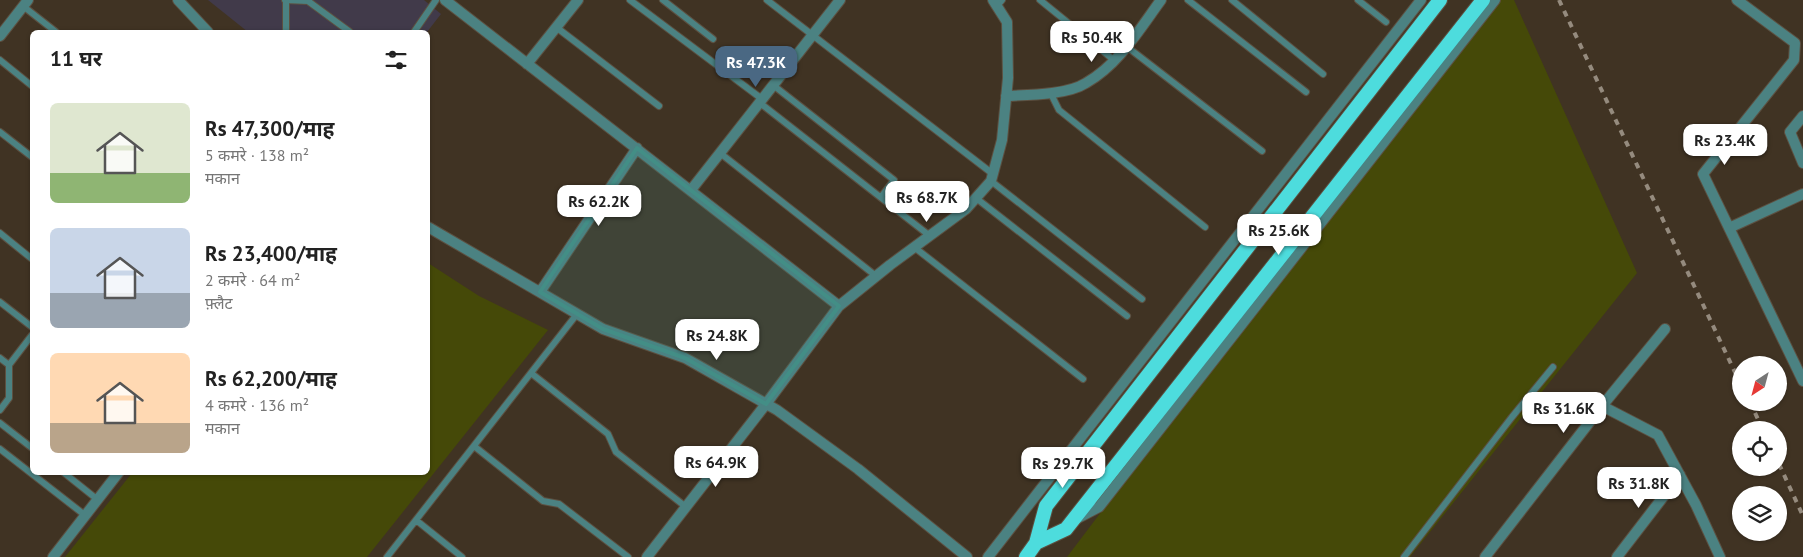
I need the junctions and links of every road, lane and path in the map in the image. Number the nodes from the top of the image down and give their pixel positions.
1 (178, 0) edge
2 (436, 0) edge
3 (445, 0) edge
4 (577, 0) edge
5 (630, 0) edge
6 (663, 0) edge
7 (767, 0) edge
8 (840, 0) edge
9 (1040, 0) edge
10 (1161, 0) edge
11 (1188, 0) edge
12 (1232, 0) edge
13 (1358, 0) edge
14 (1421, 0) edge
15 (1483, 0) edge
16 (1495, 0) edge
17 (1737, 0) edge
18 (286, 1) edge
19 (1439, 1) edge
20 (998, 2) edge
21 (25, 3) edge
22 (1386, 22) dead end
23 (556, 27) junction
24 (54, 30) edge
25 (206, 30) edge
26 (286, 30) edge
27 (347, 30) edge
28 (415, 30) edge
29 (812, 35) junction
30 (0, 36) edge
31 (713, 39) dead end
32 (1126, 46) junction
33 (0, 60) edge
34 (1115, 61) junction
35 (527, 64) junction
36 (1323, 74) dead end
37 (30, 84) edge
38 (773, 86) junction
39 (1306, 92) dead end
40 (1050, 94) junction
41 (1006, 96) junction
42 (761, 101) junction
43 (658, 106) dead end
44 (1803, 116) edge
45 (0, 132) edge
46 (637, 148) junction
47 (1262, 151) dead end
48 (720, 153) junction
49 (30, 155) edge
50 (1803, 163) edge
51 (992, 177) junction
52 (691, 190) junction
53 (1803, 194) edge
54 (881, 197) junction
55 (976, 198) junction
56 (1204, 226) dead end
57 (430, 228) edge
58 (1729, 228) junction
59 (0, 233) edge
60 (930, 236) junction
61 (914, 247) junction
62 (30, 257) edge
63 (876, 276) junction
64 (540, 292) junction
65 (1142, 299) dead end
66 (0, 302) edge
67 (839, 306) junction
68 (577, 314) junction
69 (1127, 316) dead end
70 (30, 325) edge
71 (1665, 329) dead end
72 (30, 338) edge
73 (0, 358) edge
74 (9, 365) junction
75 (1553, 367) dead end
76 (531, 373) junction
77 (1083, 379) dead end
78 (1803, 381) edge
79 (766, 404) junction
80 (1602, 406) junction
81 (0, 410) edge
82 (0, 423) edge
83 (30, 446) edge
84 (474, 446) junction
85 (0, 449) edge
86 (30, 472) edge
87 (33, 475) edge
88 (67, 475) edge
89 (117, 475) edge
90 (1052, 475) junction
91 (1680, 475) junction
92 (98, 500) junction
93 (1049, 502) junction
94 (686, 507) junction
95 (86, 516) junction
96 (416, 520) junction
97 (1072, 521) junction
98 (1036, 543) junction
99 (53, 557) edge
100 (387, 557) edge
101 (462, 557) edge
102 (628, 557) edge
103 (647, 557) edge
104 (967, 557) edge
105 (988, 557) edge
106 (1026, 557) edge
107 (1404, 557) edge
108 (1485, 557) edge
109 (1617, 557) edge
110 (1720, 557) edge

1 - 25 street
2 - 28 lane
3 - 35 street
4 - 23 street
5 - 42 lane
6 - 31 lane
7 - 29 lane
8 - 29 street
9 - 34 lane
10 - 32 street
11 - 39 lane
12 - 36 lane
13 - 22 lane
14 - 90 street
15 - 97 highway
16 - 97 street
17 - 58 street
18 - 26 lane
18 - 27 lane
19 - 93 highway
20 - 41 street
21 - 24 lane
21 - 30 street
23 - 35 street
23 - 43 lane
29 - 38 street
29 - 51 lane
32 - 34 street
32 - 47 lane
33 - 37 lane
34 - 40 street
35 - 46 street
38 - 42 street
38 - 54 lane
40 - 41 street
40 - 56 lane
41 - 51 street
42 - 48 street
42 - 54 lane
44 - 50 street
45 - 49 lane
46 - 52 street
46 - 64 street
48 - 52 street
48 - 63 lane
51 - 55 street
51 - 65 lane
52 - 67 street
53 - 58 street
54 - 60 lane
55 - 60 street
55 - 69 lane
57 - 64 street
58 - 78 street
59 - 62 lane
60 - 61 street
61 - 63 street
61 - 77 lane
63 - 67 street
64 - 68 street
66 - 70 lane
67 - 79 street
68 - 76 lane
68 - 79 street
71 - 80 street
72 - 74 lane
73 - 74 lane
74 - 81 lane
75 - 107 lane
76 - 84 lane
76 - 94 lane
79 - 94 street
79 - 104 street
80 - 91 street
80 - 108 street
82 - 83 lane
84 - 96 lane
84 - 102 lane
85 - 86 lane
87 - 95 lane
88 - 92 lane
89 - 92 street
90 - 93 street
90 - 105 street
91 - 109 street
91 - 110 street
92 - 95 street
93 - 98 highway
94 - 103 street
95 - 99 street
96 - 100 lane
96 - 101 lane
97 - 98 highway
98 - 106 highway

